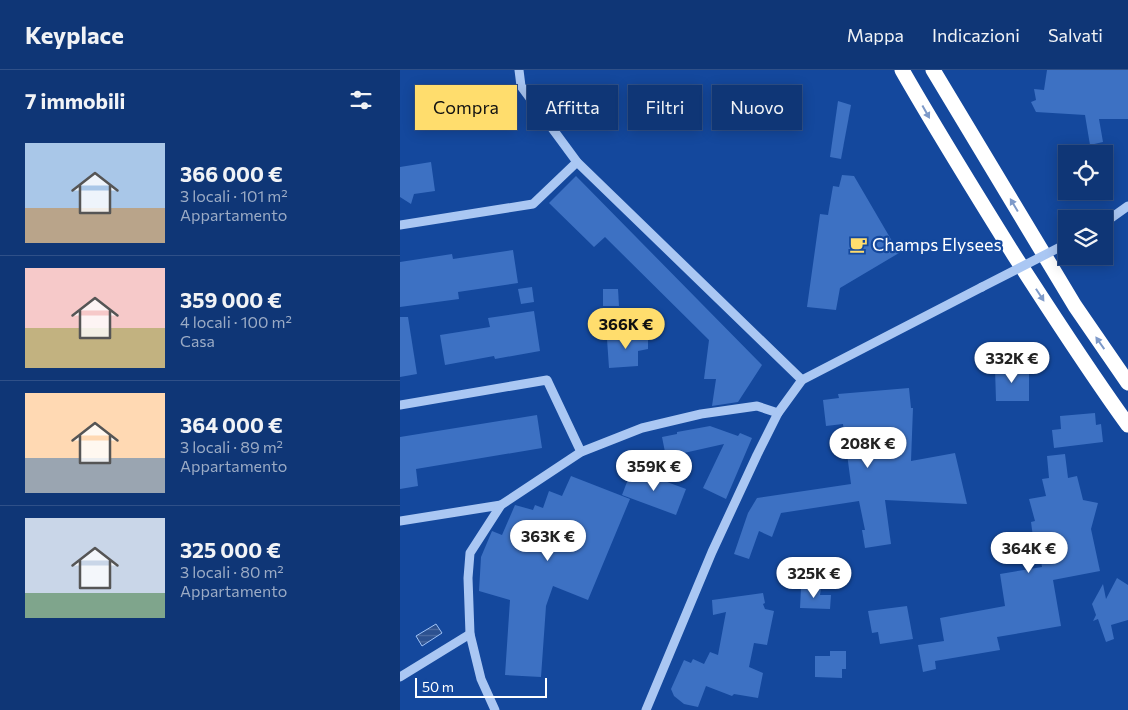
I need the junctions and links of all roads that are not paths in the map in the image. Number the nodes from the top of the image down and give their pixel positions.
1 (519, 70) edge
2 (902, 70) edge
3 (933, 70) edge
4 (577, 162) junction
5 (1128, 209) edge
6 (1113, 218) edge
7 (400, 225) edge
8 (1058, 248) edge
9 (802, 380) junction
10 (1128, 383) edge
11 (400, 405) edge
12 (778, 413) junction
13 (1128, 425) edge
14 (581, 452) junction
15 (501, 506) junction
16 (400, 521) edge
17 (470, 634) junction
18 (400, 677) edge
19 (495, 710) edge
20 (646, 710) edge

1 - 4 street
2 -> 13 highway
10 -> 3 highway
4 - 7 street
4 - 9 street
5 - 6 street
8 - 9 street, bridge
9 - 12 street
11 - 14 street
12 - 14 street
12 - 20 street
14 - 15 street
15 - 16 street
15 - 17 street
17 - 18 street
17 - 19 street

